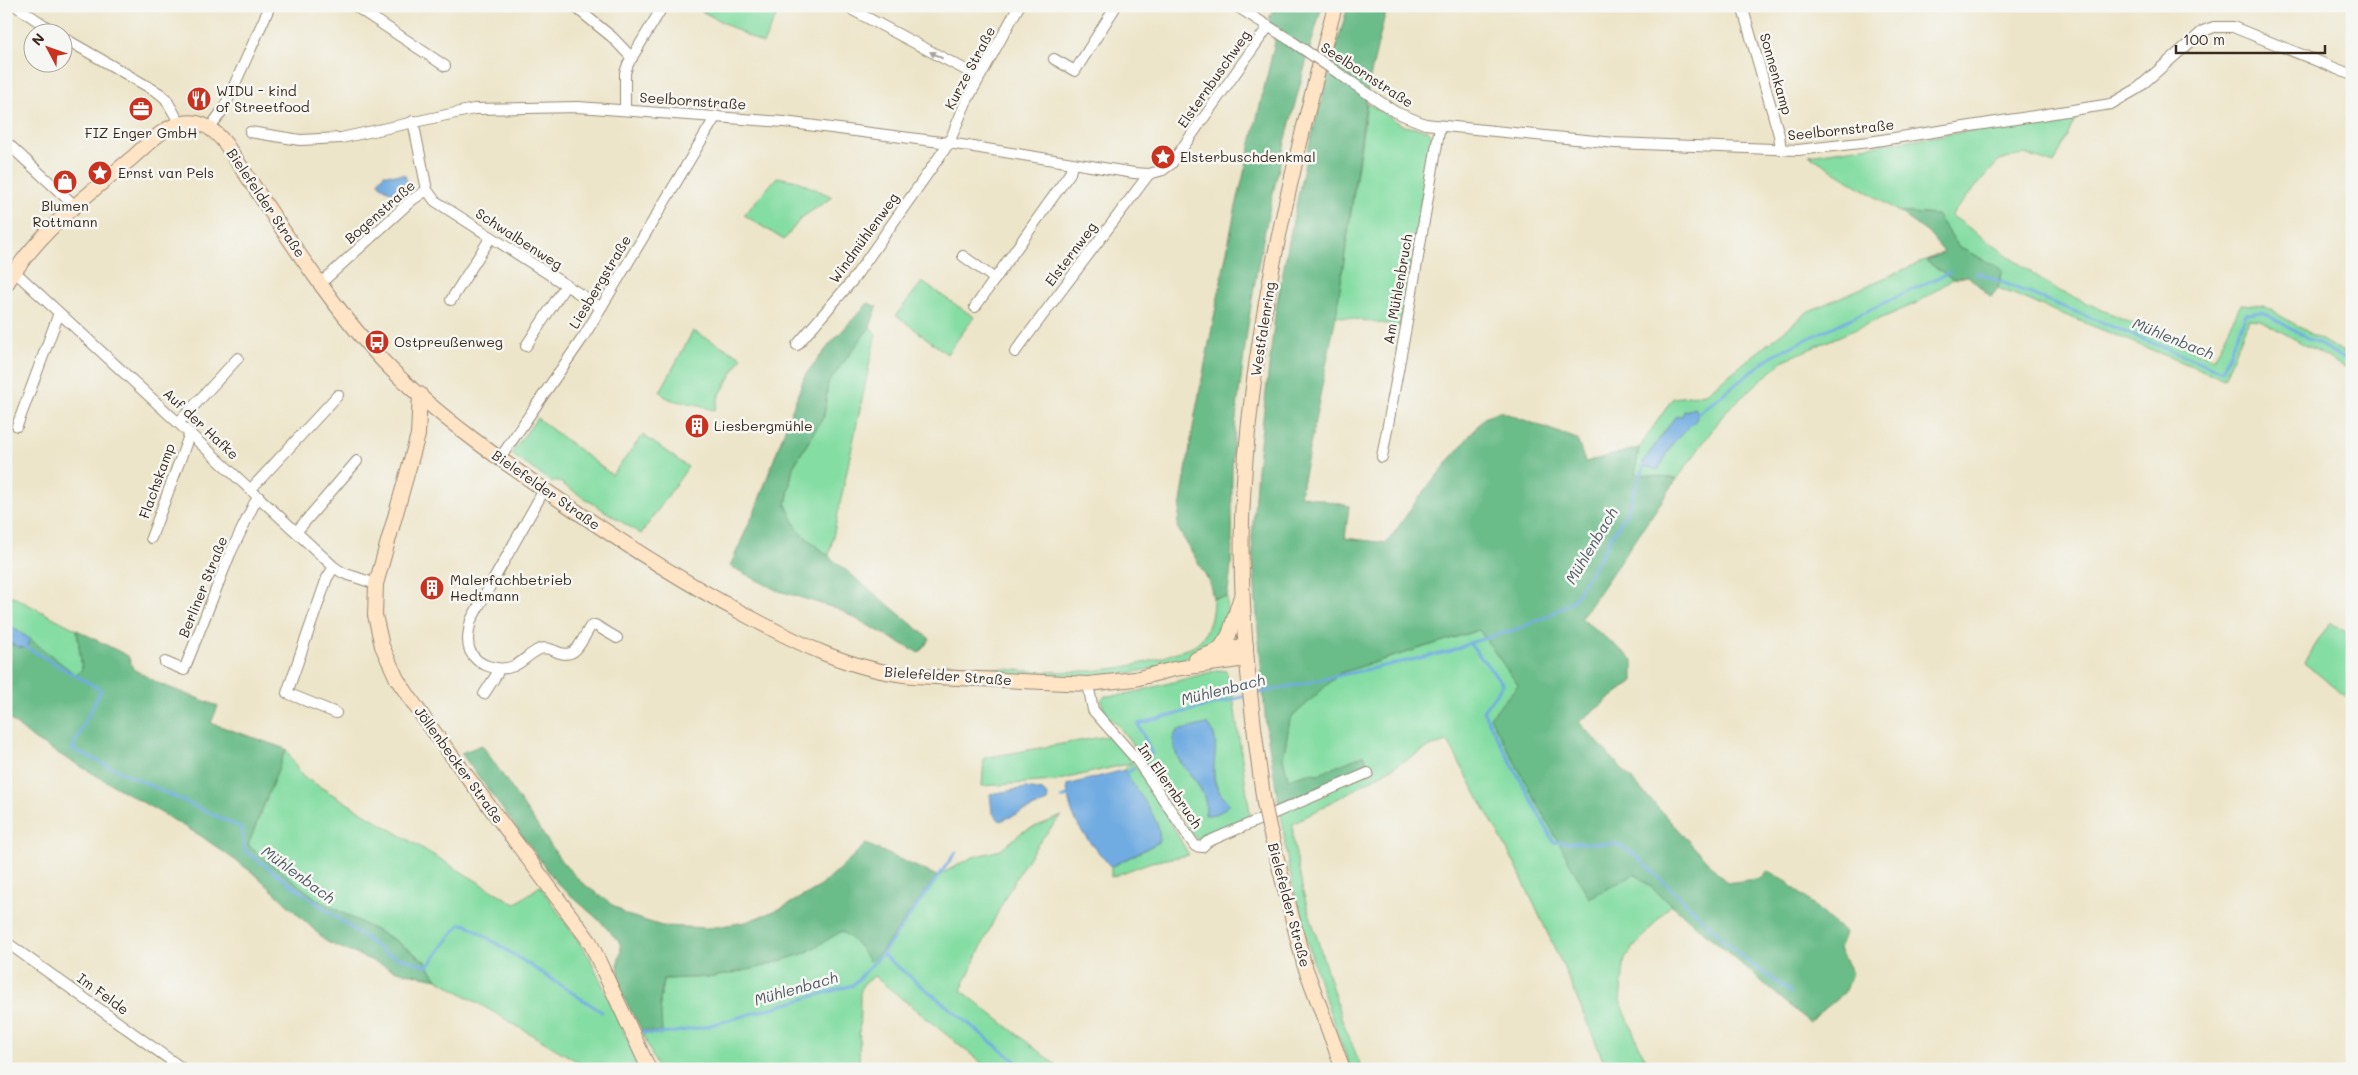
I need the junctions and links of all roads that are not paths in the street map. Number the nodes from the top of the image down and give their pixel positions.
1 (16, 6) edge
2 (270, 6) edge
3 (355, 6) edge
4 (574, 6) edge
5 (663, 6) edge
6 (845, 6) edge
7 (1019, 6) edge
8 (1116, 6) edge
9 (1236, 6) edge
10 (1334, 6) edge
11 (1742, 6) edge
12 (39, 22) edge
13 (1268, 27) junction
14 (72, 43) edge
15 (632, 58) junction
16 (1054, 59) dead end
17 (445, 66) dead end
18 (2352, 75) edge
19 (979, 78) junction
20 (625, 110) junction
21 (716, 116) junction
22 (413, 121) junction
23 (180, 124) junction
24 (1440, 126) junction
25 (210, 128) junction
26 (250, 132) dead end
27 (6, 142) edge
28 (949, 143) junction
29 (1781, 150) junction
30 (1072, 165) junction
31 (1134, 173) joint
32 (1149, 174) junction
33 (427, 190) junction
34 (74, 205) junction
35 (491, 237) junction
36 (963, 256) dead end
37 (10, 269) edge
38 (995, 279) junction
39 (321, 283) junction
40 (6, 285) edge
41 (566, 285) junction
42 (451, 300) dead end
43 (600, 307) junction
44 (975, 307) dead end
45 (59, 312) junction
46 (797, 345) dead end
47 (526, 346) dead end
48 (1015, 352) dead end
49 (238, 358) dead end
50 (420, 394) junction
51 (338, 395) dead end
52 (440, 411) junction
53 (179, 422) junction
54 (17, 426) dead end
55 (190, 433) junction
56 (418, 435) junction
57 (1382, 457) dead end
58 (500, 458) junction
59 (357, 461) dead end
60 (251, 489) junction
61 (544, 490) junction
62 (260, 497) junction
63 (297, 531) junction
64 (151, 538) dead end
65 (334, 567) junction
66 (372, 582) junction
67 (1242, 591) junction
68 (617, 638) dead end
69 (1219, 650) junction
70 (1246, 652) junction
71 (165, 662) dead end
72 (496, 668) junction
73 (1174, 669) junction
74 (1088, 684) junction
75 (484, 694) dead end
76 (336, 713) dead end
77 (1368, 773) dead end
78 (6, 942) edge
79 (183, 1069) edge
80 (649, 1069) edge
81 (1343, 1069) edge

1 - 12 street
2 - 25 street
3 - 17 street
4 - 15 street
5 - 15 street
19 -> 6 street
7 - 19 street, Kurze Straße
8 - 16 street
9 - 13 street, Seelbornstraße
10 - 67 main road, Westfalenring
11 - 29 street, Sonnenkamp
13 - 24 street, Seelbornstraße, bridge
13 - 32 street, Elsternbuschweg
14 - 23 street
15 - 20 street
18 - 29 street, Seelbornstraße
19 - 28 street, Kurze Straße
20 - 21 street, Seelbornstraße
20 - 22 street, Seelbornstraße
21 - 28 street, Seelbornstraße
21 - 43 street, Liesbergstraße
22 - 26 street, Seelbornstraße
22 - 33 street, Bogenstraße
23 - 25 main road
23 - 34 main road
24 - 29 street, Seelbornstraße
24 - 57 street, Am Mühlenbruch
25 - 39 main road, Bielefelder Straße
27 - 34 street
28 - 30 street, Seelbornstraße
28 - 46 street, Windmühlenweg
30 - 31 street, Seelbornstraße
30 - 38 street
31 - 32 street, Elsternbuschweg
32 - 48 street, Elsternweg
33 - 35 street, Schwalbenweg
33 - 39 street, Bogenstraße
34 - 37 main road
35 - 41 street, Schwalbenweg
35 - 42 street
36 - 38 street
37 - 40 main road
37 - 45 street, Auf der Hafke
38 - 44 street
39 - 50 main road, Bielefelder Straße
41 - 43 street, Schwalbenweg
41 - 47 street
43 - 58 street, Liesbergstraße
45 - 53 street, Auf der Hafke
45 - 54 street
49 - 53 street
50 - 52 main road, Bielefelder Straße
50 - 56 main road, Jöllenbecker Straße
51 - 60 street
52 - 56 main road, Jöllenbecker Straße
52 - 58 main road, Bielefelder Straße
53 - 55 street, Auf der Hafke
55 - 60 street, Auf der Hafke
55 - 64 street, Flachskamp
56 - 66 main road, Jöllenbecker Straße
58 - 61 main road, Bielefelder Straße
59 - 63 street
60 - 62 street, Auf der Hafke
61 - 72 street
61 - 74 main road, Bielefelder Straße
62 - 63 street, Auf der Hafke
62 - 71 street, Berliner Straße
63 - 65 street, Auf der Hafke
65 - 66 street, Auf der Hafke
65 - 76 street
66 - 80 main road, Jöllenbecker Straße
67 - 69 main road
67 - 70 main road, Westfalenring
68 - 72 street
69 - 70 main road, Bielefelder Straße
69 - 73 main road, Bielefelder Straße
70 - 73 main road, Bielefelder Straße
70 - 81 main road, Bielefelder Straße, bridge
72 - 75 street
73 - 74 main road, Bielefelder Straße
74 - 77 street, Im Ellernbruch
78 - 79 street, Im Felde

